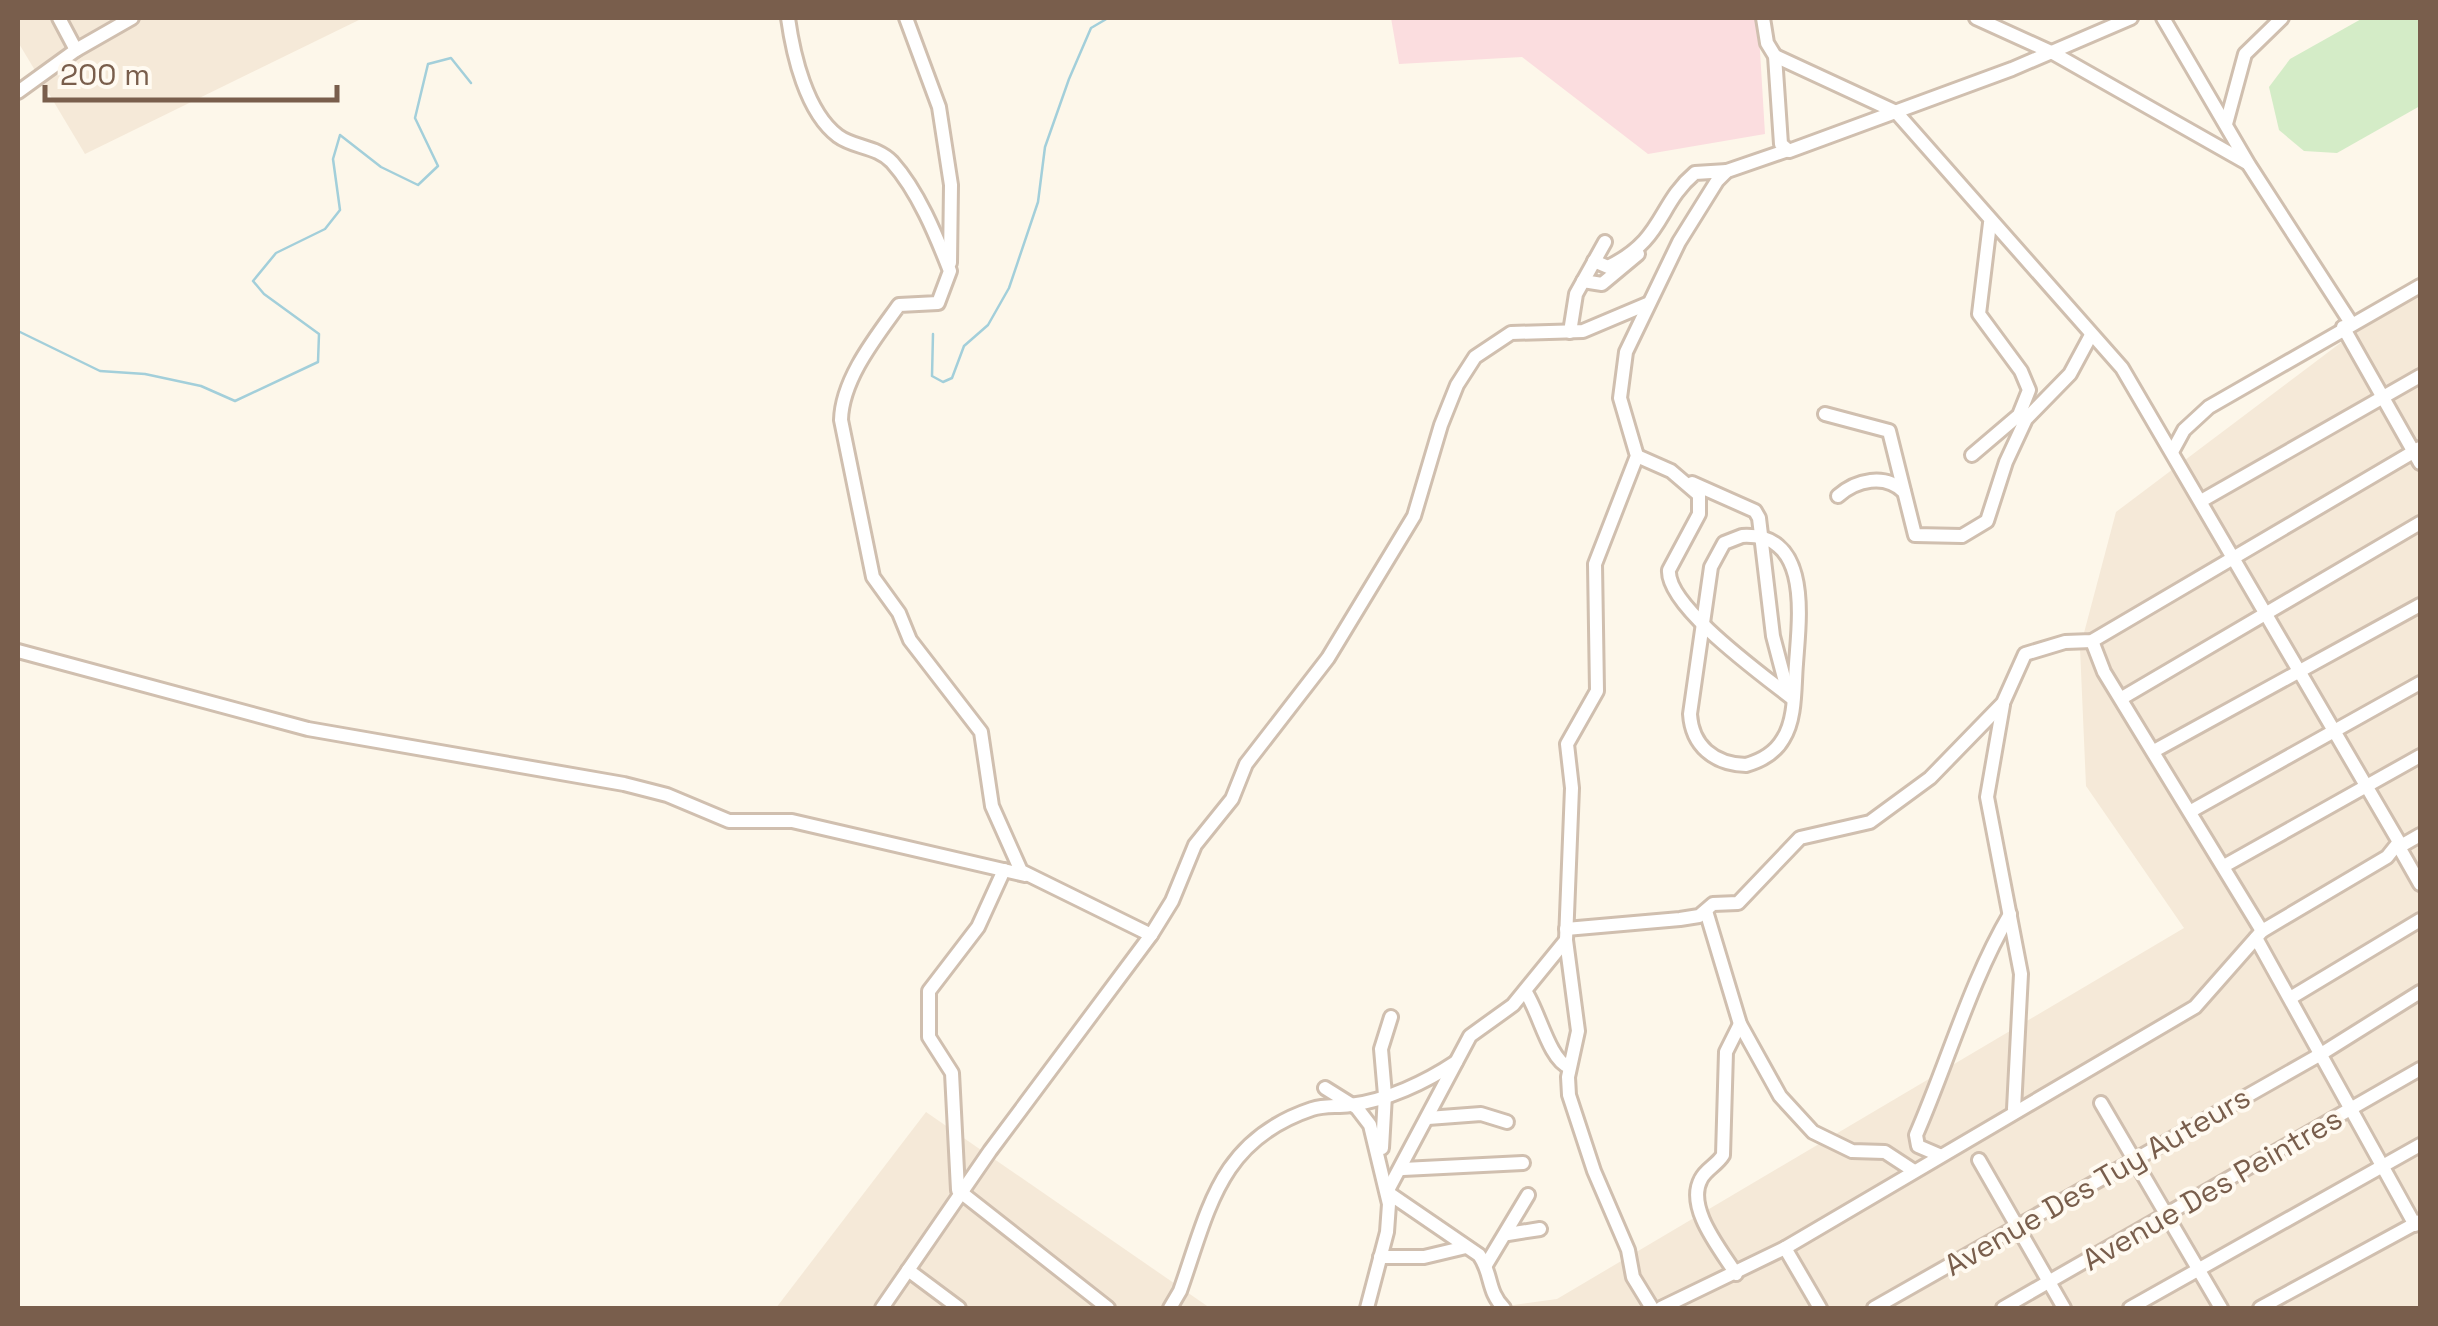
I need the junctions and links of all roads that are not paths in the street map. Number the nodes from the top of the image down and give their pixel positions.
1 (58, 18) edge
2 (132, 18) edge
3 (788, 18) edge
4 (906, 18) edge
5 (1763, 18) edge
6 (1976, 18) edge
7 (2131, 18) edge
8 (2163, 18) edge
9 (2282, 18) edge
10 (76, 50) junction
11 (2053, 53) junction
12 (1776, 56) junction
13 (18, 92) edge
14 (1896, 112) junction
15 (2226, 124) junction
16 (1785, 150) junction
17 (2249, 164) junction
18 (1727, 171) junction
19 (1990, 223) junction
20 (1605, 242) dead end
21 (1640, 247) junction
22 (1594, 261) junction
23 (950, 271) junction
24 (1583, 281) junction
25 (2420, 286) edge
26 (1647, 304) junction
27 (2347, 325) junction
28 (1570, 332) junction
29 (2091, 335) junction
30 (2420, 376) edge
31 (2383, 397) junction
32 (1825, 414) dead end
33 (2172, 452) junction
34 (2418, 454) edge
35 (1972, 455) dead end
36 (1636, 456) junction
37 (1683, 479) junction
38 (1904, 492) junction
39 (1838, 496) dead end
40 (2201, 501) junction
41 (2420, 523) edge
42 (1760, 537) junction
43 (2234, 556) junction
44 (2420, 605) edge
45 (2266, 611) junction
46 (1703, 625) junction
47 (2092, 641) junction
48 (18, 651) edge
49 (2302, 672) junction
50 (2420, 683) edge
51 (2122, 698) junction
52 (1793, 699) junction
53 (2003, 703) junction
54 (2336, 730) junction
55 (2154, 750) junction
56 (2420, 756) edge
57 (2368, 786) junction
58 (2192, 810) junction
59 (2420, 834) edge
60 (2399, 846) junction
61 (2224, 866) junction
62 (1004, 870) junction
63 (1025, 875) junction
64 (2420, 884) edge
65 (1706, 911) junction
66 (2010, 914) junction
67 (2420, 920) edge
68 (2259, 934) junction
69 (1151, 935) junction
70 (1566, 935) junction
71 (1526, 992) junction
72 (2420, 992) edge
73 (2292, 997) junction
74 (1391, 1017) dead end
75 (1740, 1024) junction
76 (2321, 1054) junction
77 (1456, 1062) junction
78 (1569, 1067) junction
79 (2420, 1069) edge
80 (1326, 1088) dead end
81 (1385, 1096) junction
82 (2101, 1103) dead end
83 (1350, 1105) junction
84 (2014, 1109) junction
85 (2352, 1109) junction
86 (1428, 1118) junction
87 (1508, 1122) dead end
88 (2420, 1145) edge
89 (1939, 1155) junction
90 (2136, 1158) junction
91 (1979, 1160) dead end
92 (1523, 1162) dead end
93 (2385, 1166) junction
94 (1403, 1169) junction
95 (1382, 1170) junction
96 (1914, 1170) junction
97 (1386, 1192) junction
98 (1528, 1196) dead end
99 (961, 1197) junction
100 (2169, 1213) junction
101 (2418, 1223) edge
102 (2017, 1226) junction
103 (1540, 1229) dead end
104 (1508, 1234) junction
105 (1466, 1246) junction
106 (1784, 1248) junction
107 (1380, 1256) junction
108 (1486, 1264) junction
109 (2200, 1268) junction
110 (908, 1270) junction
111 (1736, 1274) junction
112 (2050, 1282) junction
113 (882, 1308) edge
114 (959, 1308) edge
115 (1108, 1308) edge
116 (1170, 1308) edge
117 (1367, 1308) edge
118 (1504, 1308) edge
119 (1652, 1308) edge
120 (1661, 1308) edge
121 (1820, 1308) edge
122 (1874, 1308) edge
123 (2003, 1308) edge
124 (2064, 1308) edge
125 (2130, 1308) edge
126 (2221, 1308) edge
127 (2260, 1308) edge

1 - 10 street
2 - 10 street
3 - 23 street
4 - 23 street
5 - 12 street
6 - 11 street
7 - 11 street
8 - 15 street
9 - 15 street
10 - 13 street
11 - 14 street
11 - 17 street
12 - 14 street
12 - 16 street
14 - 16 street
14 - 19 street
15 - 17 street
16 - 18 street
17 - 27 street
18 - 21 street
18 - 26 street
19 - 29 street
19 - 35 street
20 - 22 street
21 - 22 street
21 - 24 street
22 - 24 street
23 - 63 street
24 - 28 street
25 - 27 street
26 - 28 street
26 - 36 street
27 - 31 street
27 - 33 street
28 - 69 street
29 - 33 street
29 - 38 street
30 - 31 street
31 - 34 street
31 - 40 street
32 - 38 street
33 - 40 street
34 - 43 street
36 - 37 street
36 - 70 street
37 - 42 street
37 - 46 street
38 - 39 street
40 - 43 street
41 - 45 street
42 - 46 street
42 - 52 street
42 - 52 street
43 - 45 street
43 - 47 street
44 - 49 street
45 - 49 street
45 - 51 street
46 - 52 street
46 - 52 street
47 - 51 street
47 - 53 street
48 - 62 street
49 - 54 street
49 - 55 street
50 - 54 street
51 - 55 street
53 - 65 street
53 - 66 street
54 - 57 street
54 - 58 street
55 - 58 street
56 - 57 street
57 - 60 street
57 - 61 street
58 - 61 street
59 - 60 street
60 - 64 street
60 - 68 street
61 - 68 street
62 - 63 street
62 - 99 street
63 - 69 street
65 - 70 street
65 - 75 street
66 - 84 street
66 - 89 street
67 - 73 street
68 - 73 street
68 - 84 street
69 - 99 street
70 - 71 street
70 - 78 street
71 - 77 street
71 - 78 street
72 - 76 street, Avenue Des Tuy Auteurs
73 - 76 street
74 - 81 street
75 - 96 street
75 - 111 street
76 - 85 street
76 - 90 street, Avenue Des Tuy Auteurs
77 - 81 street
77 - 86 street
78 - 119 street
79 - 85 street, Avenue Des Peintres
80 - 83 street
81 - 83 street
81 - 95 street
82 - 90 street
83 - 95 street
83 - 116 street
84 - 89 street
85 - 93 street
85 - 100 street, Avenue Des Peintres
86 - 87 street
86 - 94 street
88 - 93 street
89 - 96 street
90 - 100 street
90 - 102 street, Avenue Des Tuy Auteurs
91 - 102 street
92 - 94 street
93 - 101 street
93 - 109 street
94 - 97 street
95 - 97 street
96 - 106 street
97 - 105 street
97 - 107 street
98 - 104 street
99 - 110 street
99 - 115 street
100 - 109 street
100 - 112 street, Avenue Des Peintres
101 - 127 street
102 - 112 street
102 - 122 street, Avenue Des Tuy Auteurs
103 - 104 street
104 - 108 street
105 - 107 street
105 - 108 street
106 - 111 street
106 - 121 street
107 - 117 street
108 - 118 street
109 - 125 street
109 - 126 street
110 - 113 street
110 - 114 street
111 - 120 street
112 - 123 street, Avenue Des Peintres
112 - 124 street

